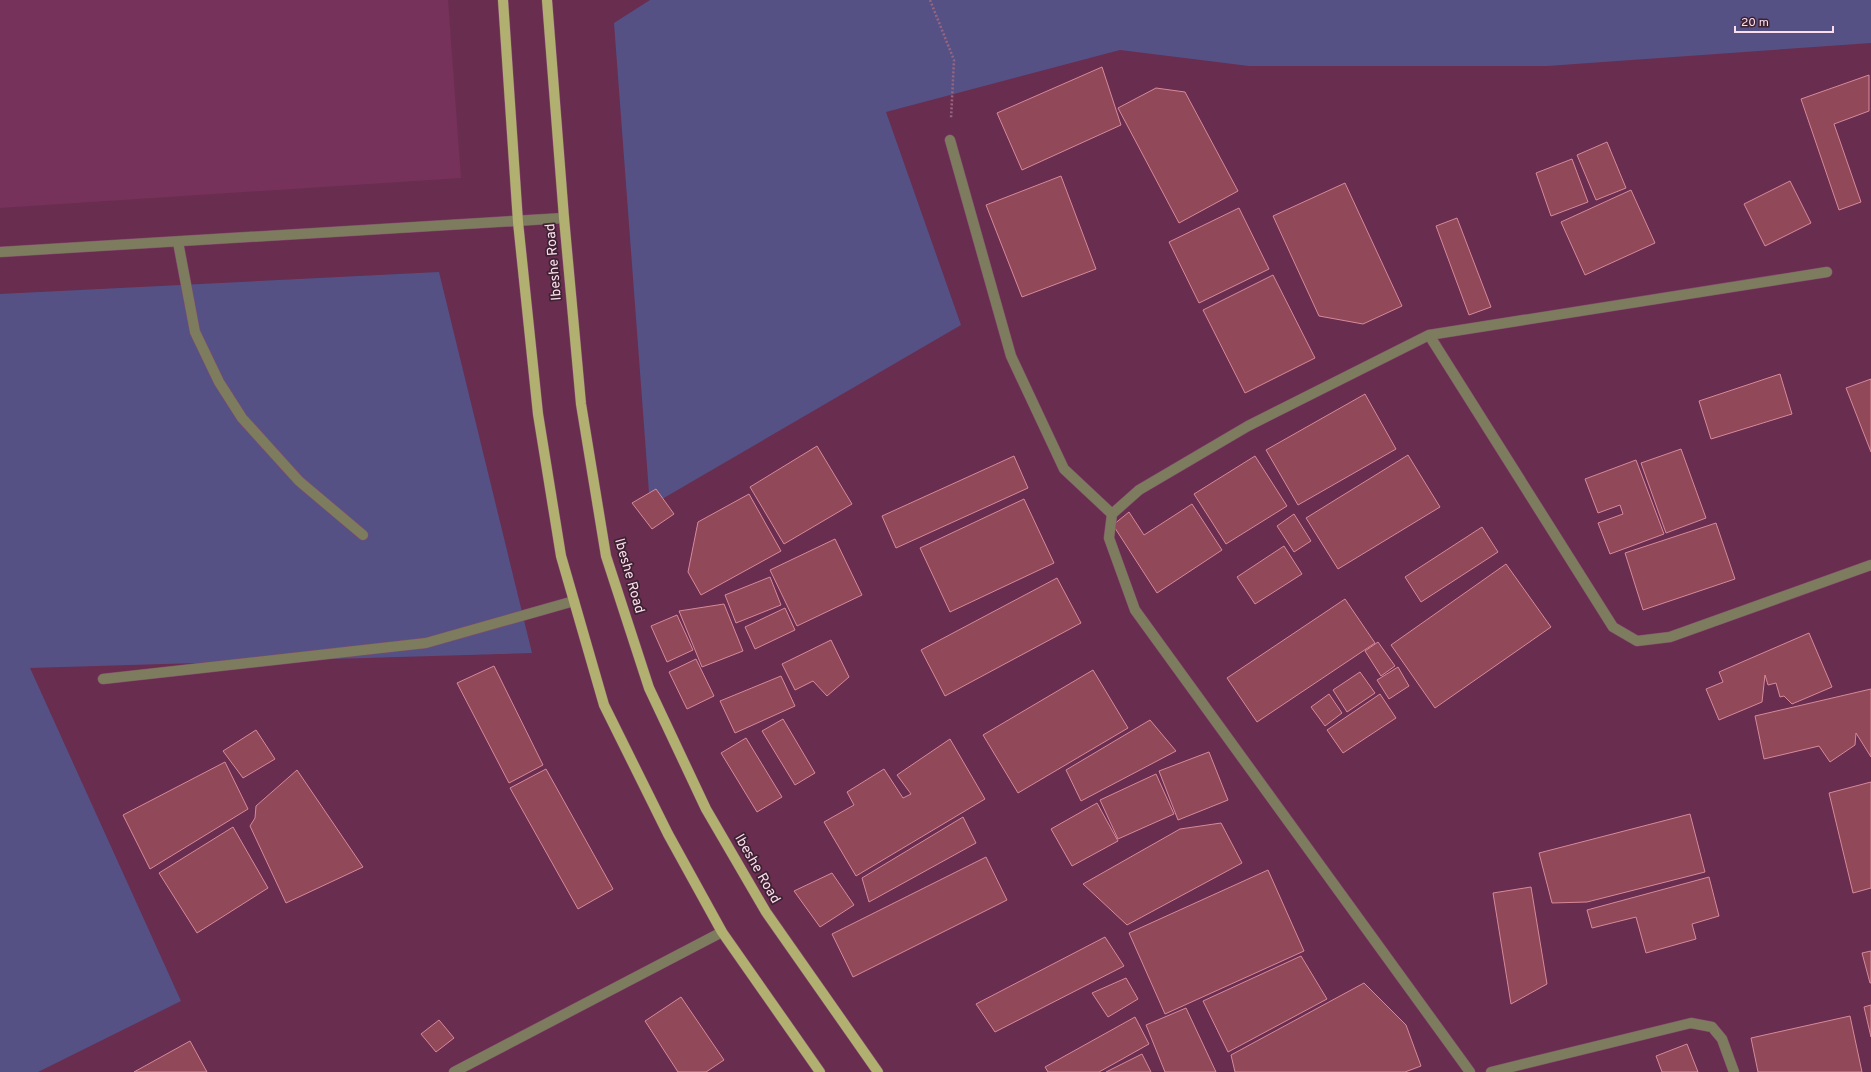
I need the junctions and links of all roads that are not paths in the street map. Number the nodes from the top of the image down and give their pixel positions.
1 (503, 0) edge
2 (547, 0) edge
3 (950, 140) road end
4 (564, 218) junction
5 (518, 222) junction
6 (178, 242) junction
7 (0, 252) edge
8 (1828, 272) dead end
9 (1429, 335) junction
10 (1112, 514) junction
11 (363, 535) dead end
12 (1871, 565) edge
13 (574, 601) junction
14 (103, 679) dead end
15 (722, 932) junction
16 (454, 1072) edge
17 (820, 1072) edge
18 (878, 1072) edge
19 (1470, 1072) edge
20 (1491, 1072) edge
21 (1734, 1072) edge

1 - 5 main road
2 - 4 main road, Ibeshe Road
3 - 10 street
4 - 5 street
4 - 18 main road, Ibeshe Road
5 - 6 street
5 - 13 main road
6 - 7 street
6 - 11 street
8 - 9 street
9 - 10 street
9 - 12 street
10 - 19 street
13 - 14 street
13 - 15 main road
15 - 16 street
15 - 17 main road
20 - 21 street

